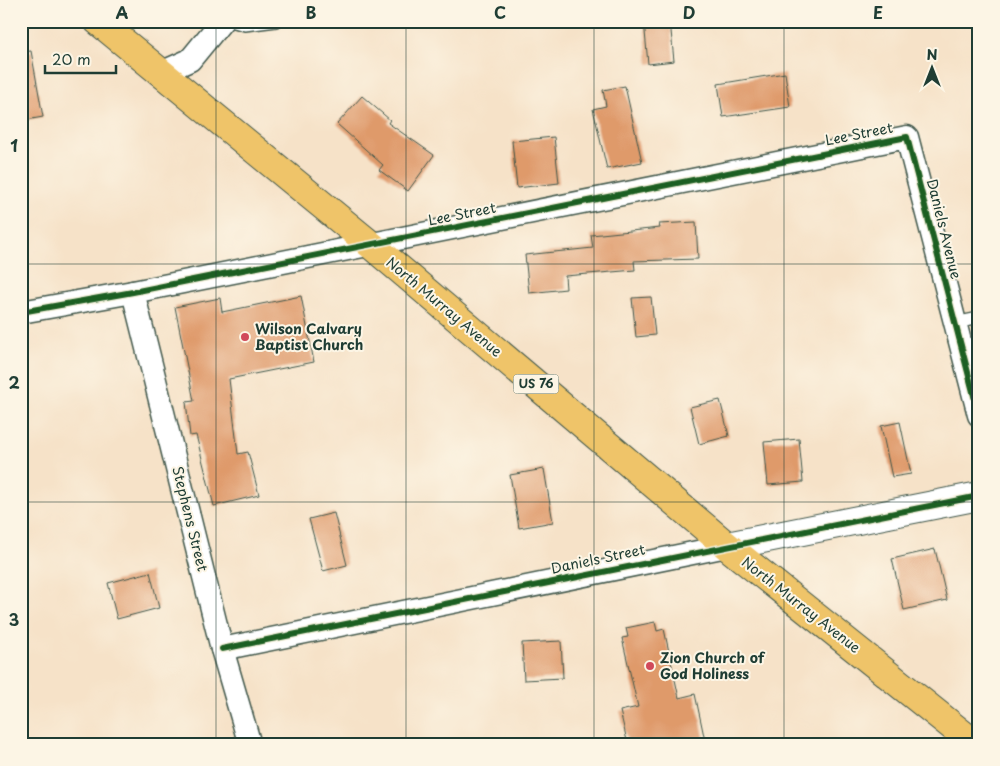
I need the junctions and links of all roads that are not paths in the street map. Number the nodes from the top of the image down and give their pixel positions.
1 (98, 21) edge
2 (222, 21) edge
3 (231, 21) edge
4 (276, 21) edge
5 (161, 73) junction
6 (907, 137) joint
7 (371, 245) junction
8 (133, 292) junction
9 (21, 312) edge
10 (979, 318) edge
11 (955, 323) junction
12 (979, 415) edge
13 (979, 496) edge
14 (727, 546) junction
15 (222, 649) junction
16 (250, 745) edge
17 (976, 745) edge

1 - 5 main road, North Murray Avenue / US 76
2 - 5 street
3 - 4 lane
5 - 7 main road, North Murray Avenue / US 76
6 - 7 street, Lee Street
6 - 11 street, Daniels Avenue
7 - 8 street, Lee Street
7 - 14 main road, North Murray Avenue / US 76
8 - 9 street, Lee Street
8 - 15 street, Stephens Street
10 - 11 lane
11 - 12 street, Daniels Avenue
13 - 14 street, Daniels Street
14 - 15 street, Daniels Street
14 - 17 main road, North Murray Avenue / US 76
15 - 16 street, Stephens Street

